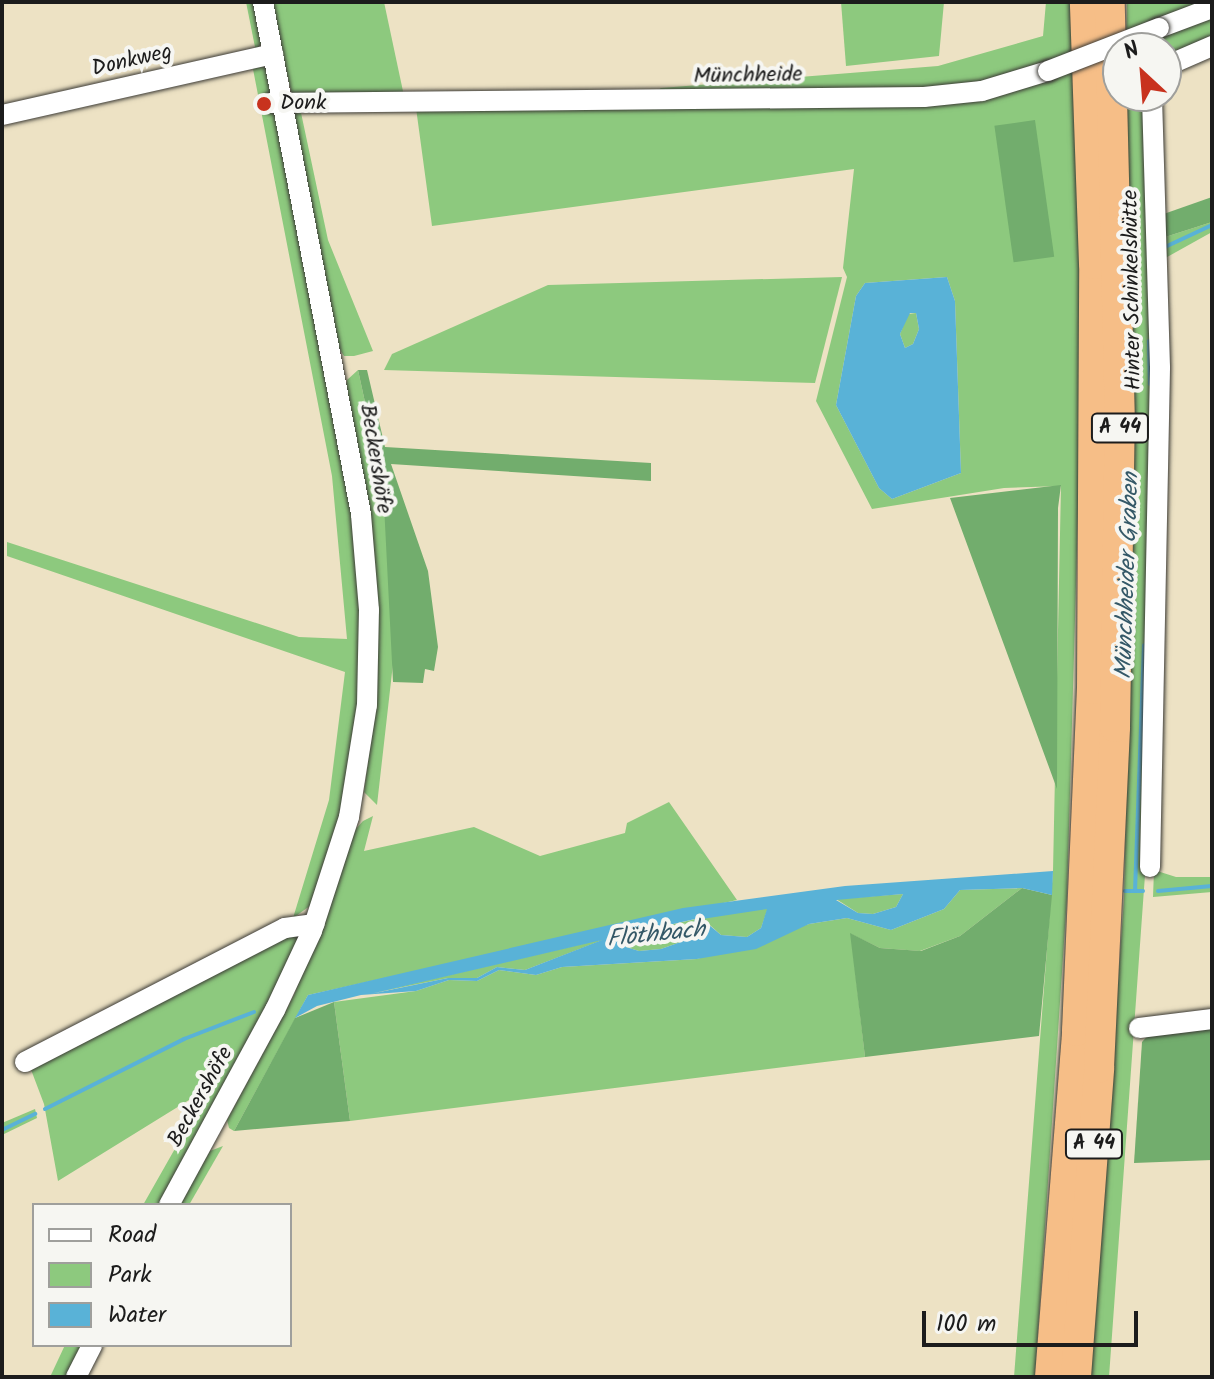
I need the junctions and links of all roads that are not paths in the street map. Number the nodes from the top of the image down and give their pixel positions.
1 (263, 2) edge
2 (1085, 2) edge
3 (1110, 2) edge
4 (1212, 8) edge
5 (1212, 46) edge
6 (273, 54) junction
7 (1182, 59) edge
8 (276, 102) junction
9 (1152, 112) edge
10 (2, 115) edge
11 (1098, 853) junction
12 (1150, 867) dead end
13 (1096, 913) junction
14 (315, 924) junction
15 (1212, 1019) edge
16 (1139, 1028) dead end
17 (25, 1062) dead end
18 (170, 1203) edge
19 (91, 1347) edge
20 (76, 1377) edge
21 (1050, 1377) edge
22 (1076, 1377) edge

1 - 6 street, Beckershöfe
2 - 11 highway, A 44
3 - 11 highway, A 44
4 - 8 street, Münchheide, bridge
5 - 7 street
6 - 8 street, Beckershöfe
6 - 10 street, Donkweg
8 - 14 street, Beckershöfe
9 - 12 street, Hinter Schinkelshütte
11 - 13 highway, A 44
13 - 21 highway, A 44
13 - 22 highway, A 44
14 - 17 street
14 - 18 street, Beckershöfe
15 - 16 street
19 - 20 street

